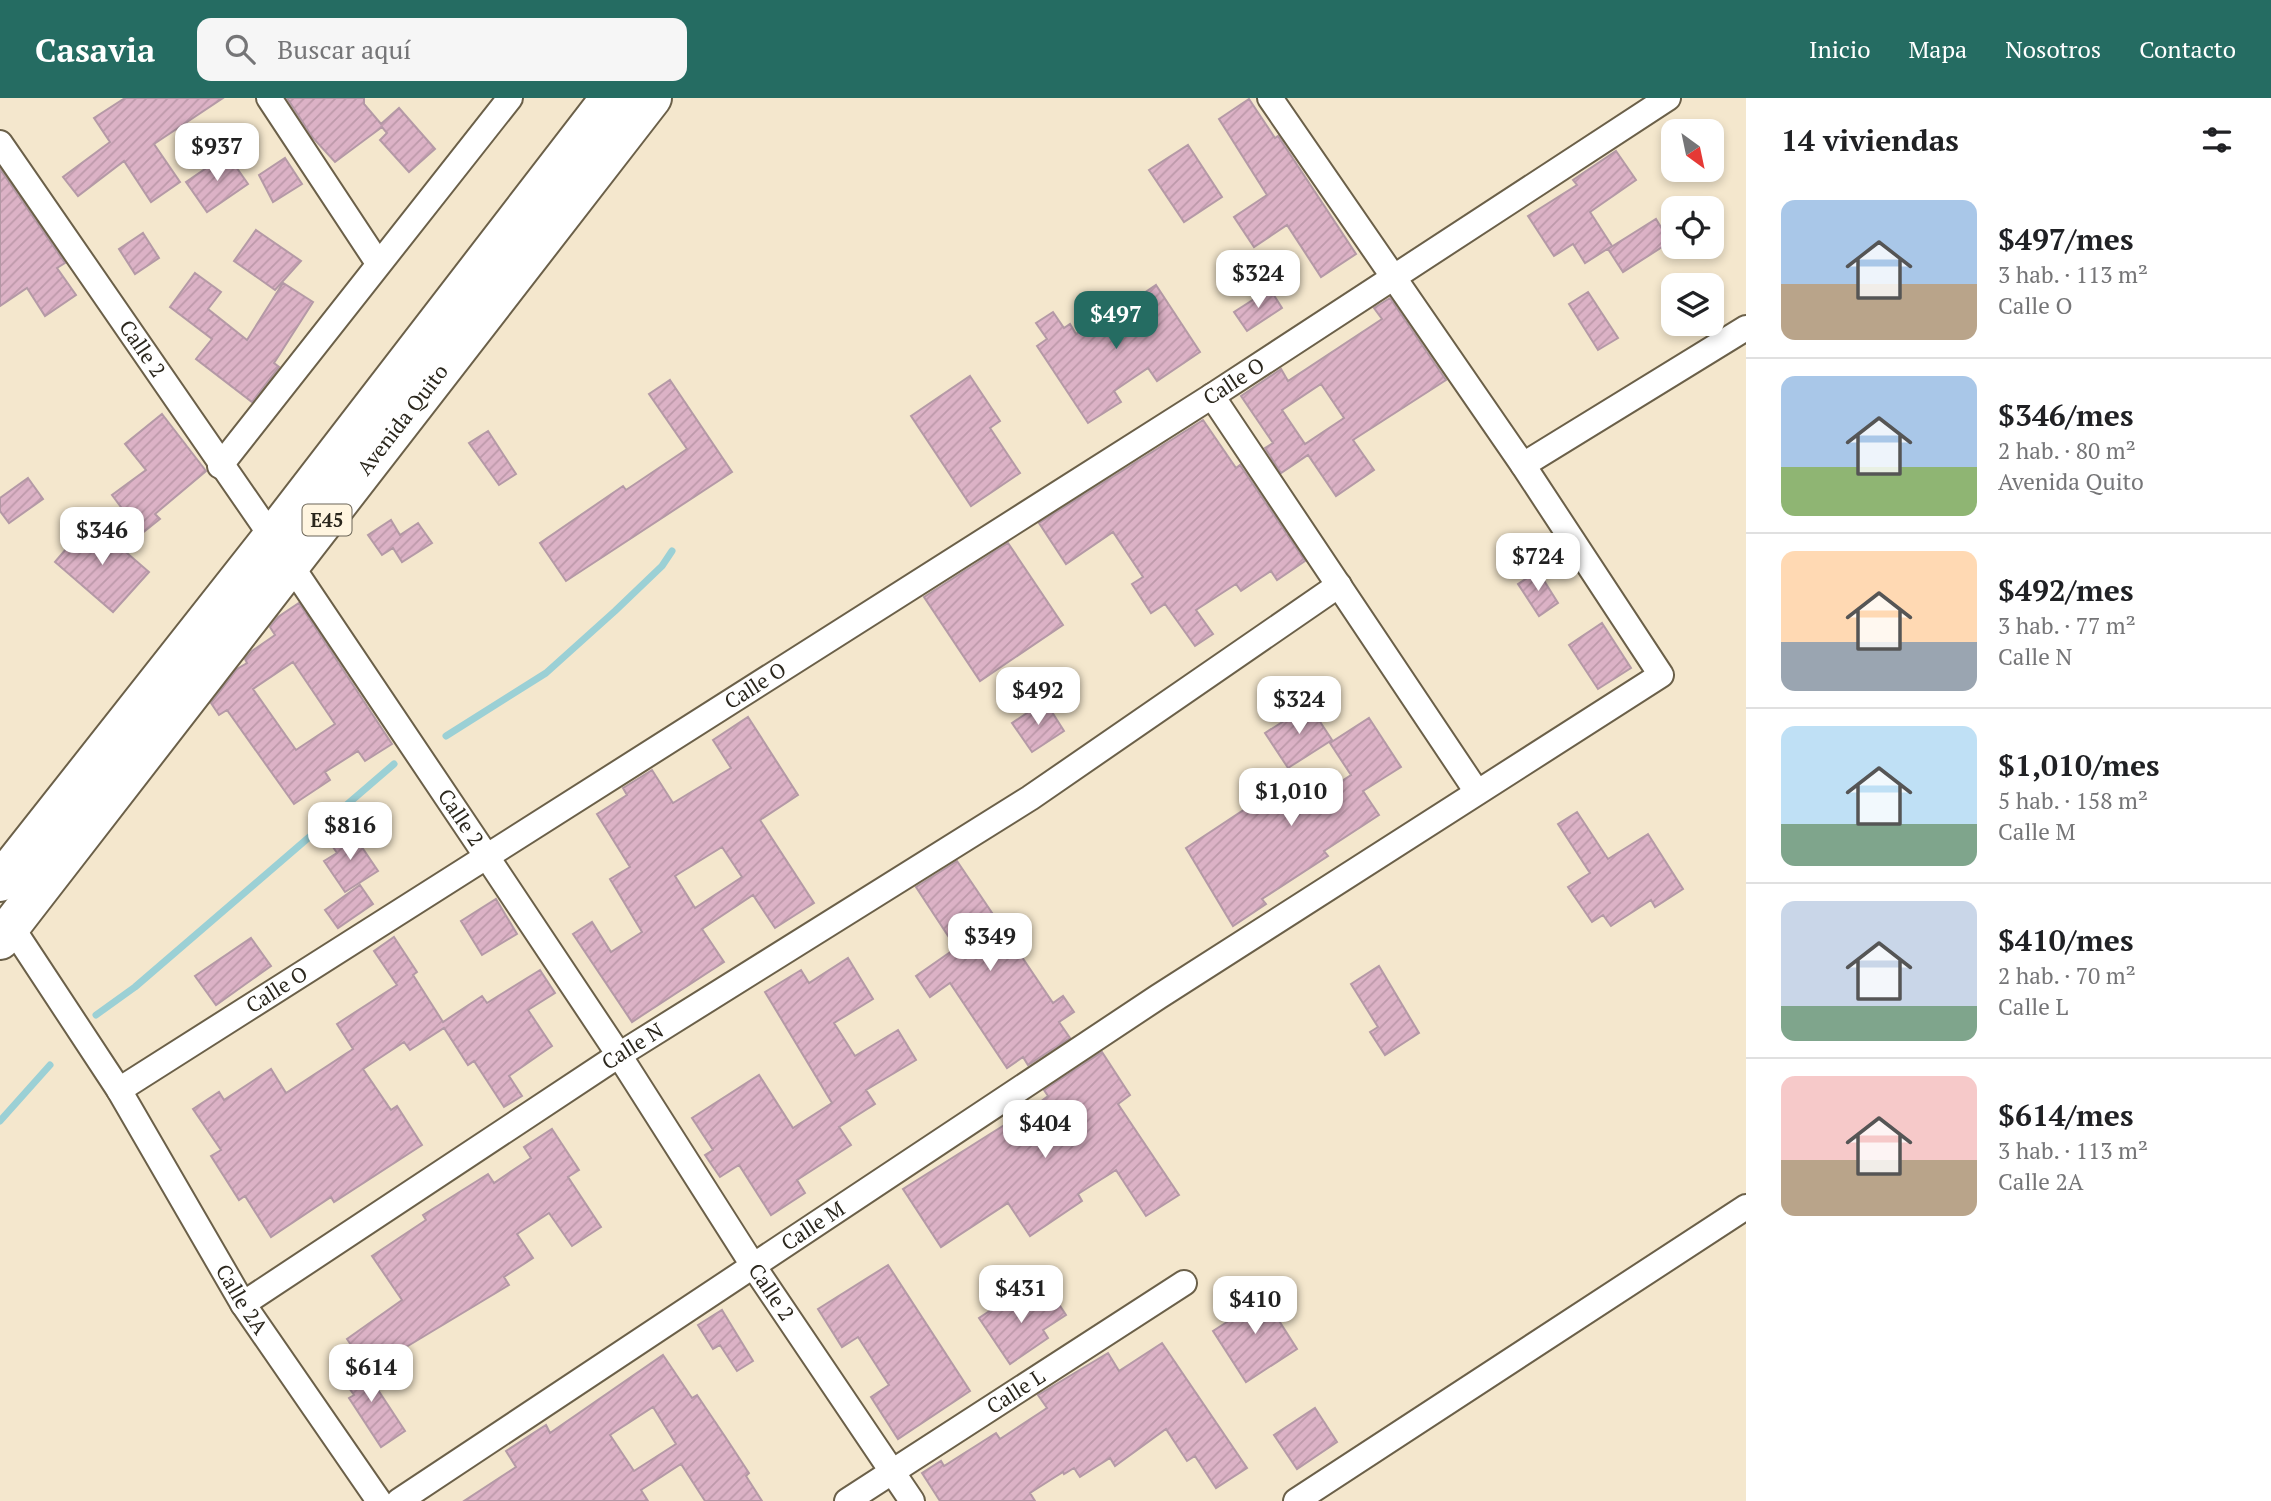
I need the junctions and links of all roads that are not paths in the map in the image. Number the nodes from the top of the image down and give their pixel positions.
1 (269, 98) edge
2 (510, 98) edge
3 (610, 98) edge
4 (652, 98) edge
5 (1270, 98) edge
6 (1668, 98) edge
7 (0, 142) edge
8 (378, 263) junction
9 (1392, 278) junction
10 (1746, 328) edge
11 (1212, 396) junction
12 (1523, 465) junction
13 (220, 466) junction
14 (281, 552) junction
15 (1339, 585) junction
16 (1477, 792) junction
17 (485, 854) junction
18 (0, 882) edge
19 (6, 933) edge
20 (619, 1055) junction
21 (119, 1090) junction
22 (1746, 1207) edge
23 (754, 1267) junction
24 (1184, 1283) dead end
25 (243, 1304) junction
26 (893, 1471) junction
27 (379, 1501) edge
28 (400, 1501) edge
29 (847, 1501) edge
30 (912, 1501) edge
31 (1296, 1501) edge

1 - 8 street
2 - 8 street
3 - 14 highway, Avenida Quito / E45
4 - 14 highway, Avenida Quito / E45
5 - 9 street
6 - 9 street, Calle O
7 - 13 street, Calle 2
8 - 13 street
9 - 11 street, Calle O
9 - 12 street
10 - 12 street
11 - 15 street
11 - 17 street, Calle O
12 - 16 street, Calle M
13 - 14 street, Calle 2
14 - 17 street, Calle 2
14 - 18 highway, Avenida Quito / E45
14 - 19 highway, Avenida Quito / E45
15 - 16 street
15 - 20 street, Calle N
16 - 23 street, Calle M
17 - 20 street, Calle 2
17 - 21 street, Calle O
19 - 21 street, Calle 2A
20 - 23 street, Calle 2
20 - 25 street, Calle N
21 - 25 street, Calle 2A
22 - 31 street
23 - 26 street, Calle 2
23 - 28 street, Calle M
24 - 26 street, Calle L
25 - 27 street, Calle 2A
26 - 29 street, Calle L
26 - 30 street, Calle 2

